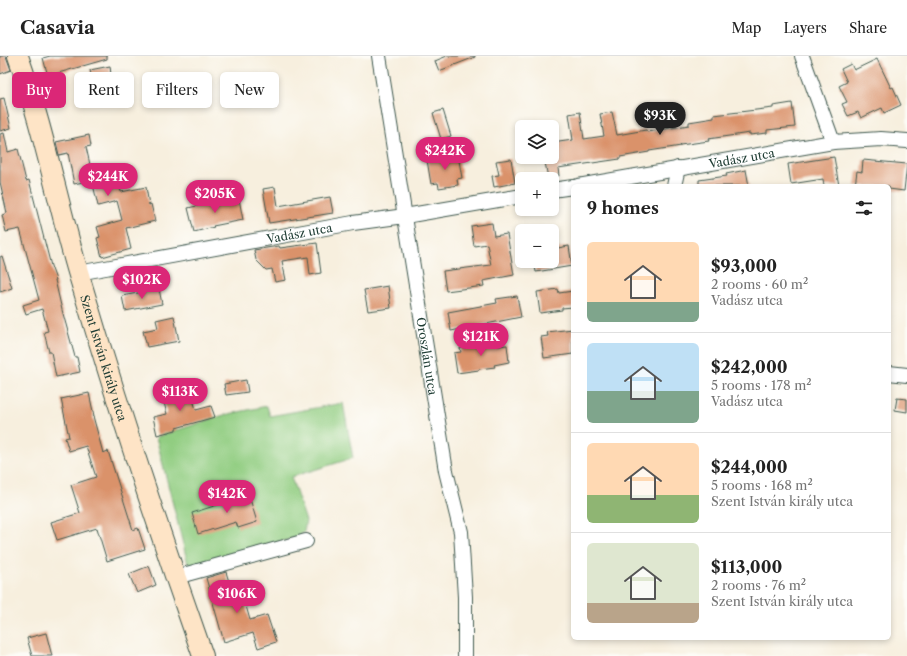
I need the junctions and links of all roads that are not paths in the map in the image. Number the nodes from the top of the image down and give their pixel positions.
1 (18, 56) edge
2 (379, 56) edge
3 (802, 56) edge
4 (907, 141) edge
5 (833, 142) junction
6 (678, 168) junction
7 (589, 184) edge
8 (674, 184) edge
9 (571, 187) edge
10 (559, 189) edge
11 (515, 197) edge
12 (405, 216) junction
13 (78, 273) junction
14 (891, 373) edge
15 (907, 375) edge
16 (306, 541) dead end
17 (176, 577) junction
18 (203, 656) edge
19 (465, 656) edge

1 - 13 street, Szent István király utca
2 - 12 street, Oroszlán utca
3 - 5 street
4 - 5 street, Vadász utca
5 - 6 street, Vadász utca
6 - 7 street, Vadász utca
6 - 8 street
9 - 10 street
11 - 12 street, Vadász utca
12 - 13 street, Vadász utca
12 - 19 street, Oroszlán utca
13 - 17 street, Szent István király utca
14 - 15 street
16 - 17 street
17 - 18 street, Szent István király utca

